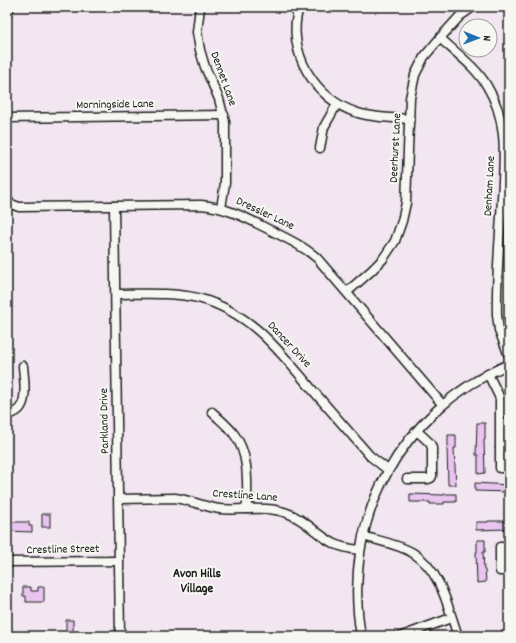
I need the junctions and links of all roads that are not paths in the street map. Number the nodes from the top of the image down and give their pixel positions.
1 (10, 7) edge
2 (200, 7) edge
3 (299, 7) edge
4 (473, 7) edge
5 (7, 13) edge
6 (440, 38) junction
7 (337, 104) junction
8 (224, 114) junction
9 (7, 118) edge
10 (410, 119) junction
11 (320, 148) dead end
12 (7, 200) edge
13 (114, 206) junction
14 (221, 208) junction
15 (347, 292) junction
16 (116, 294) junction
17 (509, 356) edge
18 (509, 364) edge
19 (23, 366) dead end
20 (488, 374) junction
21 (442, 404) junction
22 (212, 412) dead end
23 (7, 414) edge
24 (416, 431) junction
25 (500, 448) junction
26 (509, 448) edge
27 (509, 468) edge
28 (388, 470) junction
29 (407, 480) dead end
30 (119, 499) junction
31 (247, 509) junction
32 (363, 536) junction
33 (509, 547) edge
34 (360, 550) junction
35 (119, 561) junction
36 (7, 562) edge
37 (509, 571) edge
38 (451, 618) junction
39 (120, 636) edge
40 (361, 636) edge
41 (402, 636) edge
42 (458, 636) edge

1 - 5 street
2 - 8 street, Dennet Lane
3 - 7 street
4 - 6 street, Deerhurst Lane
6 - 10 street, Deerhurst Lane
6 - 17 street, Denham Lane
7 - 10 street
7 - 11 street
8 - 9 street, Morningside Lane
8 - 14 street, Dennet Lane
10 - 15 street, Deerhurst Lane
12 - 13 street, Dressler Lane
13 - 14 street, Dressler Lane
13 - 16 street, Parkland Drive
14 - 15 street, Dressler Lane
15 - 21 street, Dressler Lane
16 - 28 street, Dancer Drive
16 - 30 street, Parkland Drive
18 - 20 street
19 - 23 street
20 - 21 street
20 - 25 street
21 - 24 street
22 - 31 street
24 - 28 street
24 - 29 street
25 - 26 street
25 - 27 street
28 - 32 street
30 - 31 street, Crestline Lane
30 - 35 street, Parkland Drive
31 - 34 street, Crestline Lane
32 - 34 street
32 - 38 street
33 - 37 street
34 - 40 street
35 - 36 street, Crestline Street
35 - 39 street, Parkland Drive
38 - 41 street
38 - 42 street

